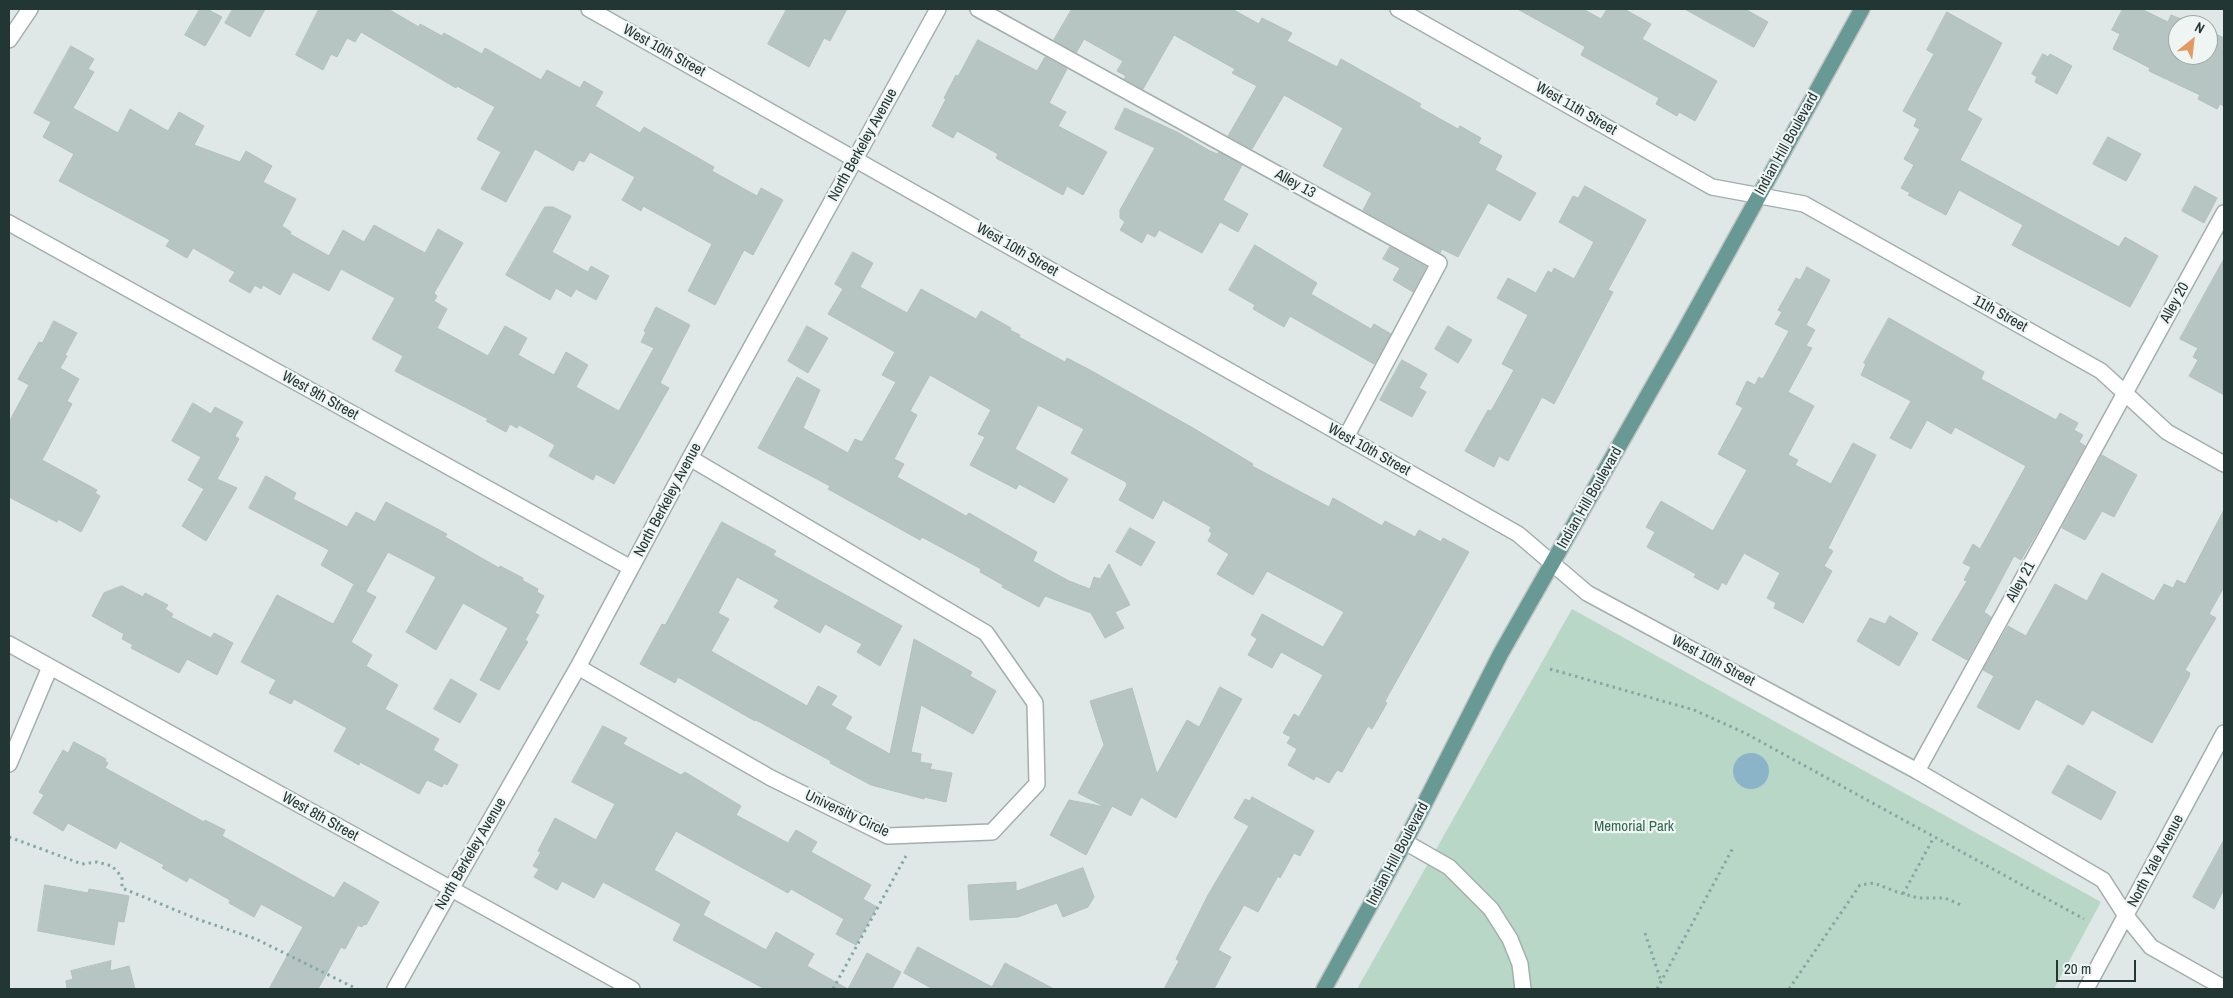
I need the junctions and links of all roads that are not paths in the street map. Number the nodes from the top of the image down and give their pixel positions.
1 (30, 9) edge
2 (589, 9) edge
3 (938, 9) edge
4 (978, 9) edge
5 (1398, 9) edge
6 (1862, 9) edge
7 (9, 40) edge
8 (855, 158) junction
9 (1758, 195) junction
10 (2224, 213) edge
11 (9, 224) edge
12 (2126, 393) junction
13 (1346, 437) junction
14 (690, 458) junction
15 (2224, 464) edge
16 (1553, 564) junction
17 (631, 568) junction
18 (9, 644) edge
19 (50, 667) junction
20 (578, 667) junction
21 (2224, 733) edge
22 (9, 764) edge
23 (1916, 771) junction
24 (1405, 842) junction
25 (450, 888) junction
26 (2126, 916) junction
27 (2224, 988) edge
28 (395, 989) edge
29 (632, 989) edge
30 (1324, 989) edge
31 (1523, 989) edge
32 (2086, 989) edge

1 - 7 street
2 - 8 street, West 10th Street
3 - 8 street, North Berkeley Avenue
4 - 13 street, Alley 13
5 - 9 street, West 11th Street
6 - 9 main road, Indian Hill Boulevard
8 - 13 street, West 10th Street
8 - 14 street, North Berkeley Avenue
9 - 12 street, 11th Street
9 - 16 main road, Indian Hill Boulevard
10 - 12 street, Alley 20
11 - 17 street, West 9th Street
12 - 15 street, 11th Street
12 - 23 street, Alley 21
13 - 16 street, West 10th Street
14 - 17 street, North Berkeley Avenue
14 - 20 street, University Circle
16 - 23 street, West 10th Street
16 - 24 main road, Indian Hill Boulevard
17 - 20 street, North Berkeley Avenue
18 - 19 street, West 8th Street
19 - 22 street
19 - 25 street, West 8th Street
20 - 25 street, North Berkeley Avenue
21 - 26 street, North Yale Avenue
23 - 26 street, West 10th Street
24 - 30 main road, Indian Hill Boulevard
24 - 31 street
25 - 28 street, North Berkeley Avenue
25 - 29 street, West 8th Street
26 - 27 street, West 10th Street
26 - 32 street, North Yale Avenue

